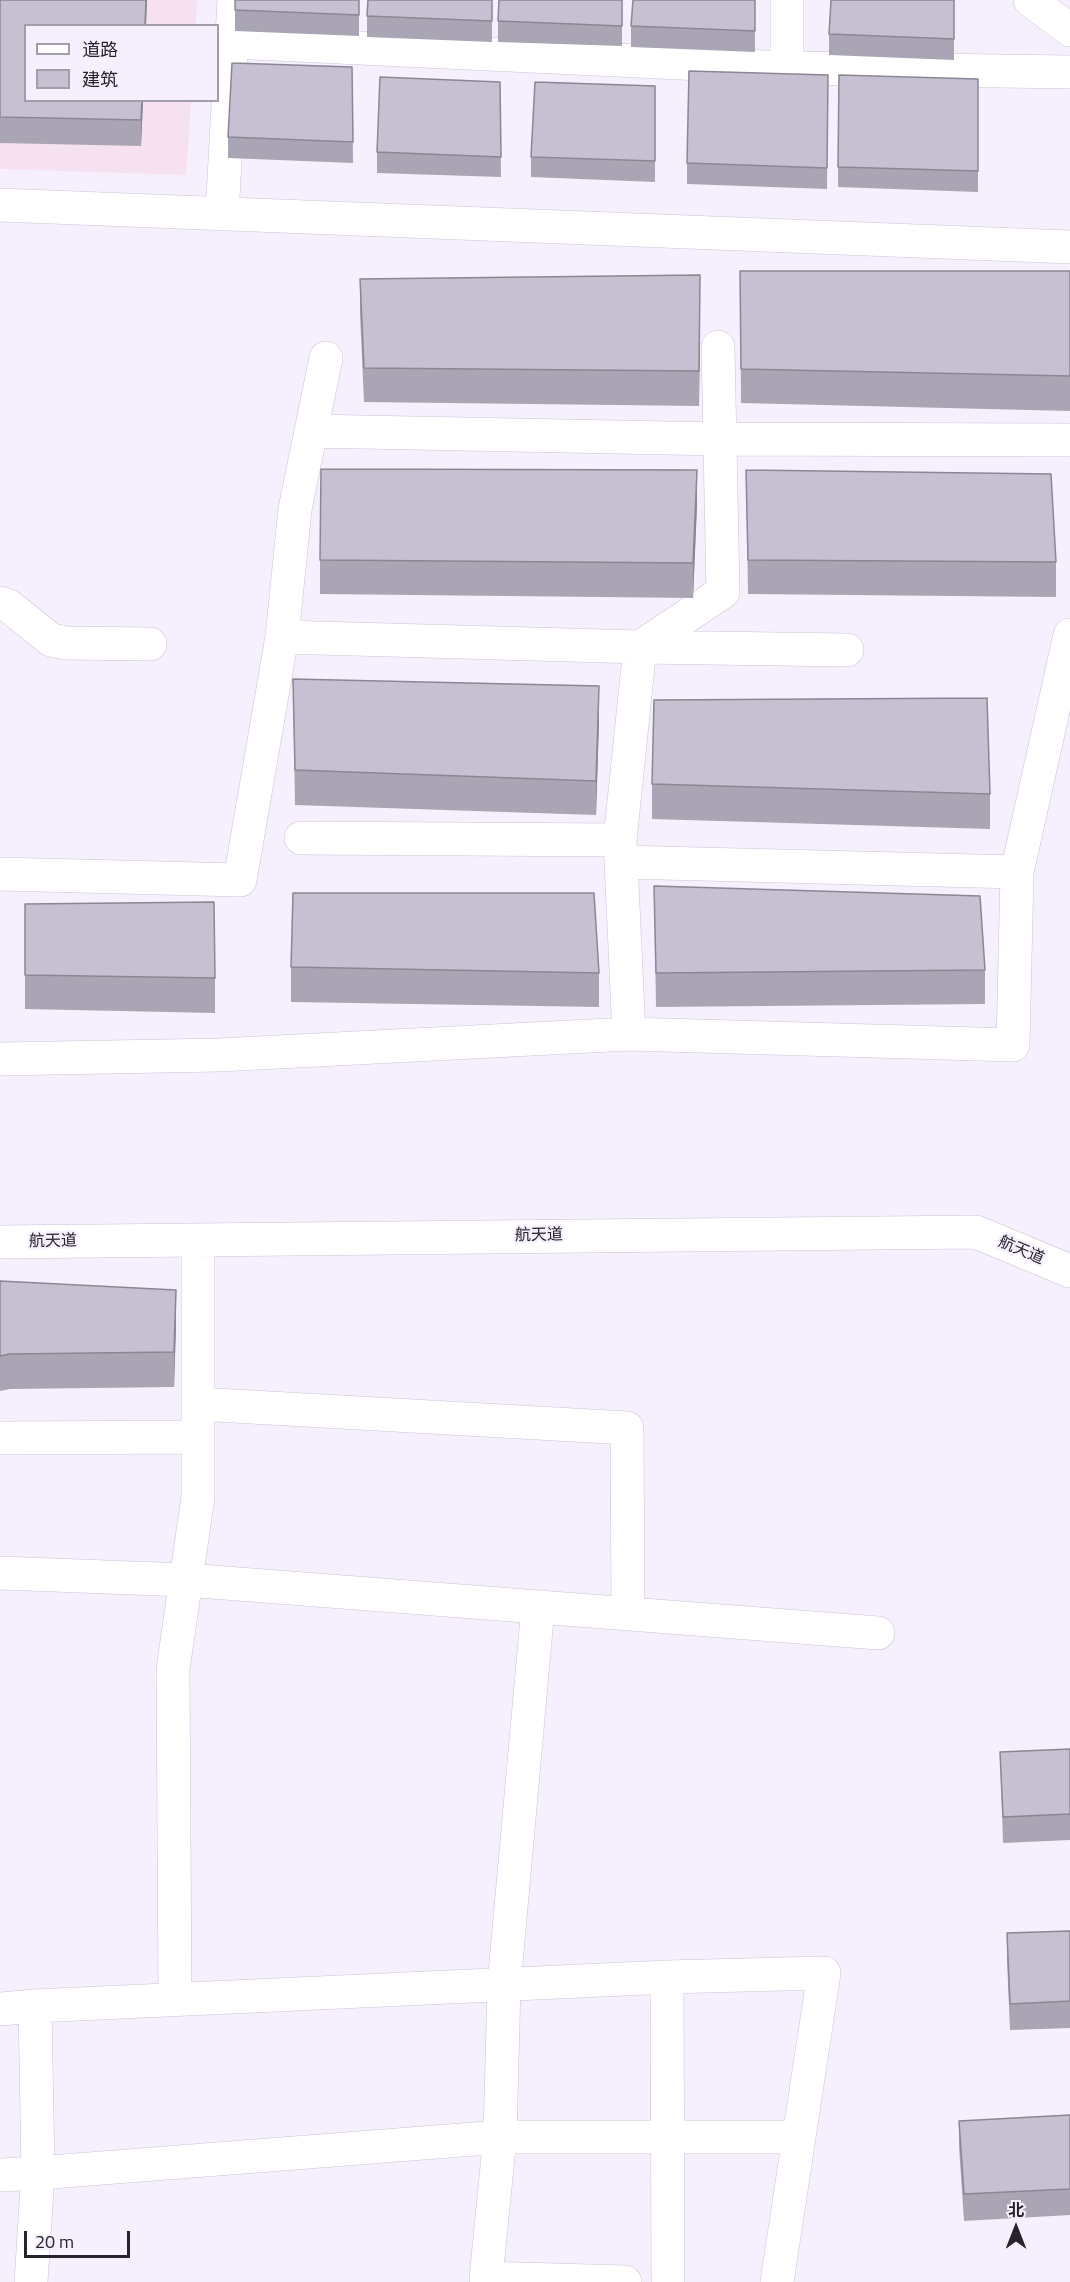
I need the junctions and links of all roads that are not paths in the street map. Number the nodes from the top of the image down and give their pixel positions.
1 (234, 0) edge
2 (787, 0) edge
3 (1030, 0) edge
4 (1070, 30) edge
5 (232, 42) junction
6 (787, 68) junction
7 (1070, 72) edge
8 (0, 205) edge
9 (222, 214) junction
10 (1070, 247) edge
11 (718, 347) dead end
12 (326, 358) dead end
13 (311, 431) junction
14 (719, 439) junction
15 (1070, 440) edge
16 (0, 603) edge
17 (1070, 635) edge
18 (282, 637) junction
19 (150, 644) dead end
20 (640, 647) junction
21 (847, 650) dead end
22 (301, 838) dead end
23 (620, 851) junction
24 (1017, 872) junction
25 (0, 874) edge
26 (629, 1034) junction
27 (0, 1059) edge
28 (198, 1240) junction
29 (0, 1242) edge
30 (1070, 1271) edge
31 (198, 1404) junction
32 (198, 1437) junction
33 (0, 1438) edge
34 (0, 1574) edge
35 (186, 1581) junction
36 (538, 1607) junction
37 (628, 1613) junction
38 (878, 1634) dead end
39 (667, 1977) junction
40 (504, 1984) junction
41 (176, 1999) junction
42 (35, 2006) junction
43 (0, 2009) edge
44 (667, 2136) junction
45 (500, 2137) junction
46 (799, 2138) junction
47 (38, 2173) junction
48 (0, 2175) edge
49 (472, 2280) edge
50 (31, 2282) edge
51 (626, 2282) edge
52 (668, 2282) edge
53 (777, 2282) edge

1 - 5 street
2 - 6 street
3 - 4 street
5 - 6 street
5 - 9 street
6 - 7 street
8 - 9 street
9 - 10 street
11 - 14 street
12 - 13 street
13 - 14 street
13 - 18 street
14 - 15 street
14 - 20 street
16 - 19 street
17 - 24 street
18 - 20 street
18 - 25 street
20 - 21 street
20 - 23 street
22 - 23 street
23 - 24 street
23 - 26 street
24 - 26 street
26 - 27 street
28 - 29 street, 航天道
28 - 30 street, 航天道
28 - 31 street
31 - 32 street
31 - 37 street
32 - 33 street
32 - 35 street
34 - 35 street
35 - 36 street
35 - 41 street
36 - 37 street
36 - 40 street
37 - 38 street
39 - 40 street
39 - 44 street
39 - 46 street
40 - 41 street
40 - 45 street
41 - 42 street
42 - 43 street
42 - 47 street
44 - 45 street
44 - 46 street
44 - 52 street
45 - 47 street
45 - 49 street
46 - 53 street
47 - 48 street
47 - 50 street
49 - 51 street

